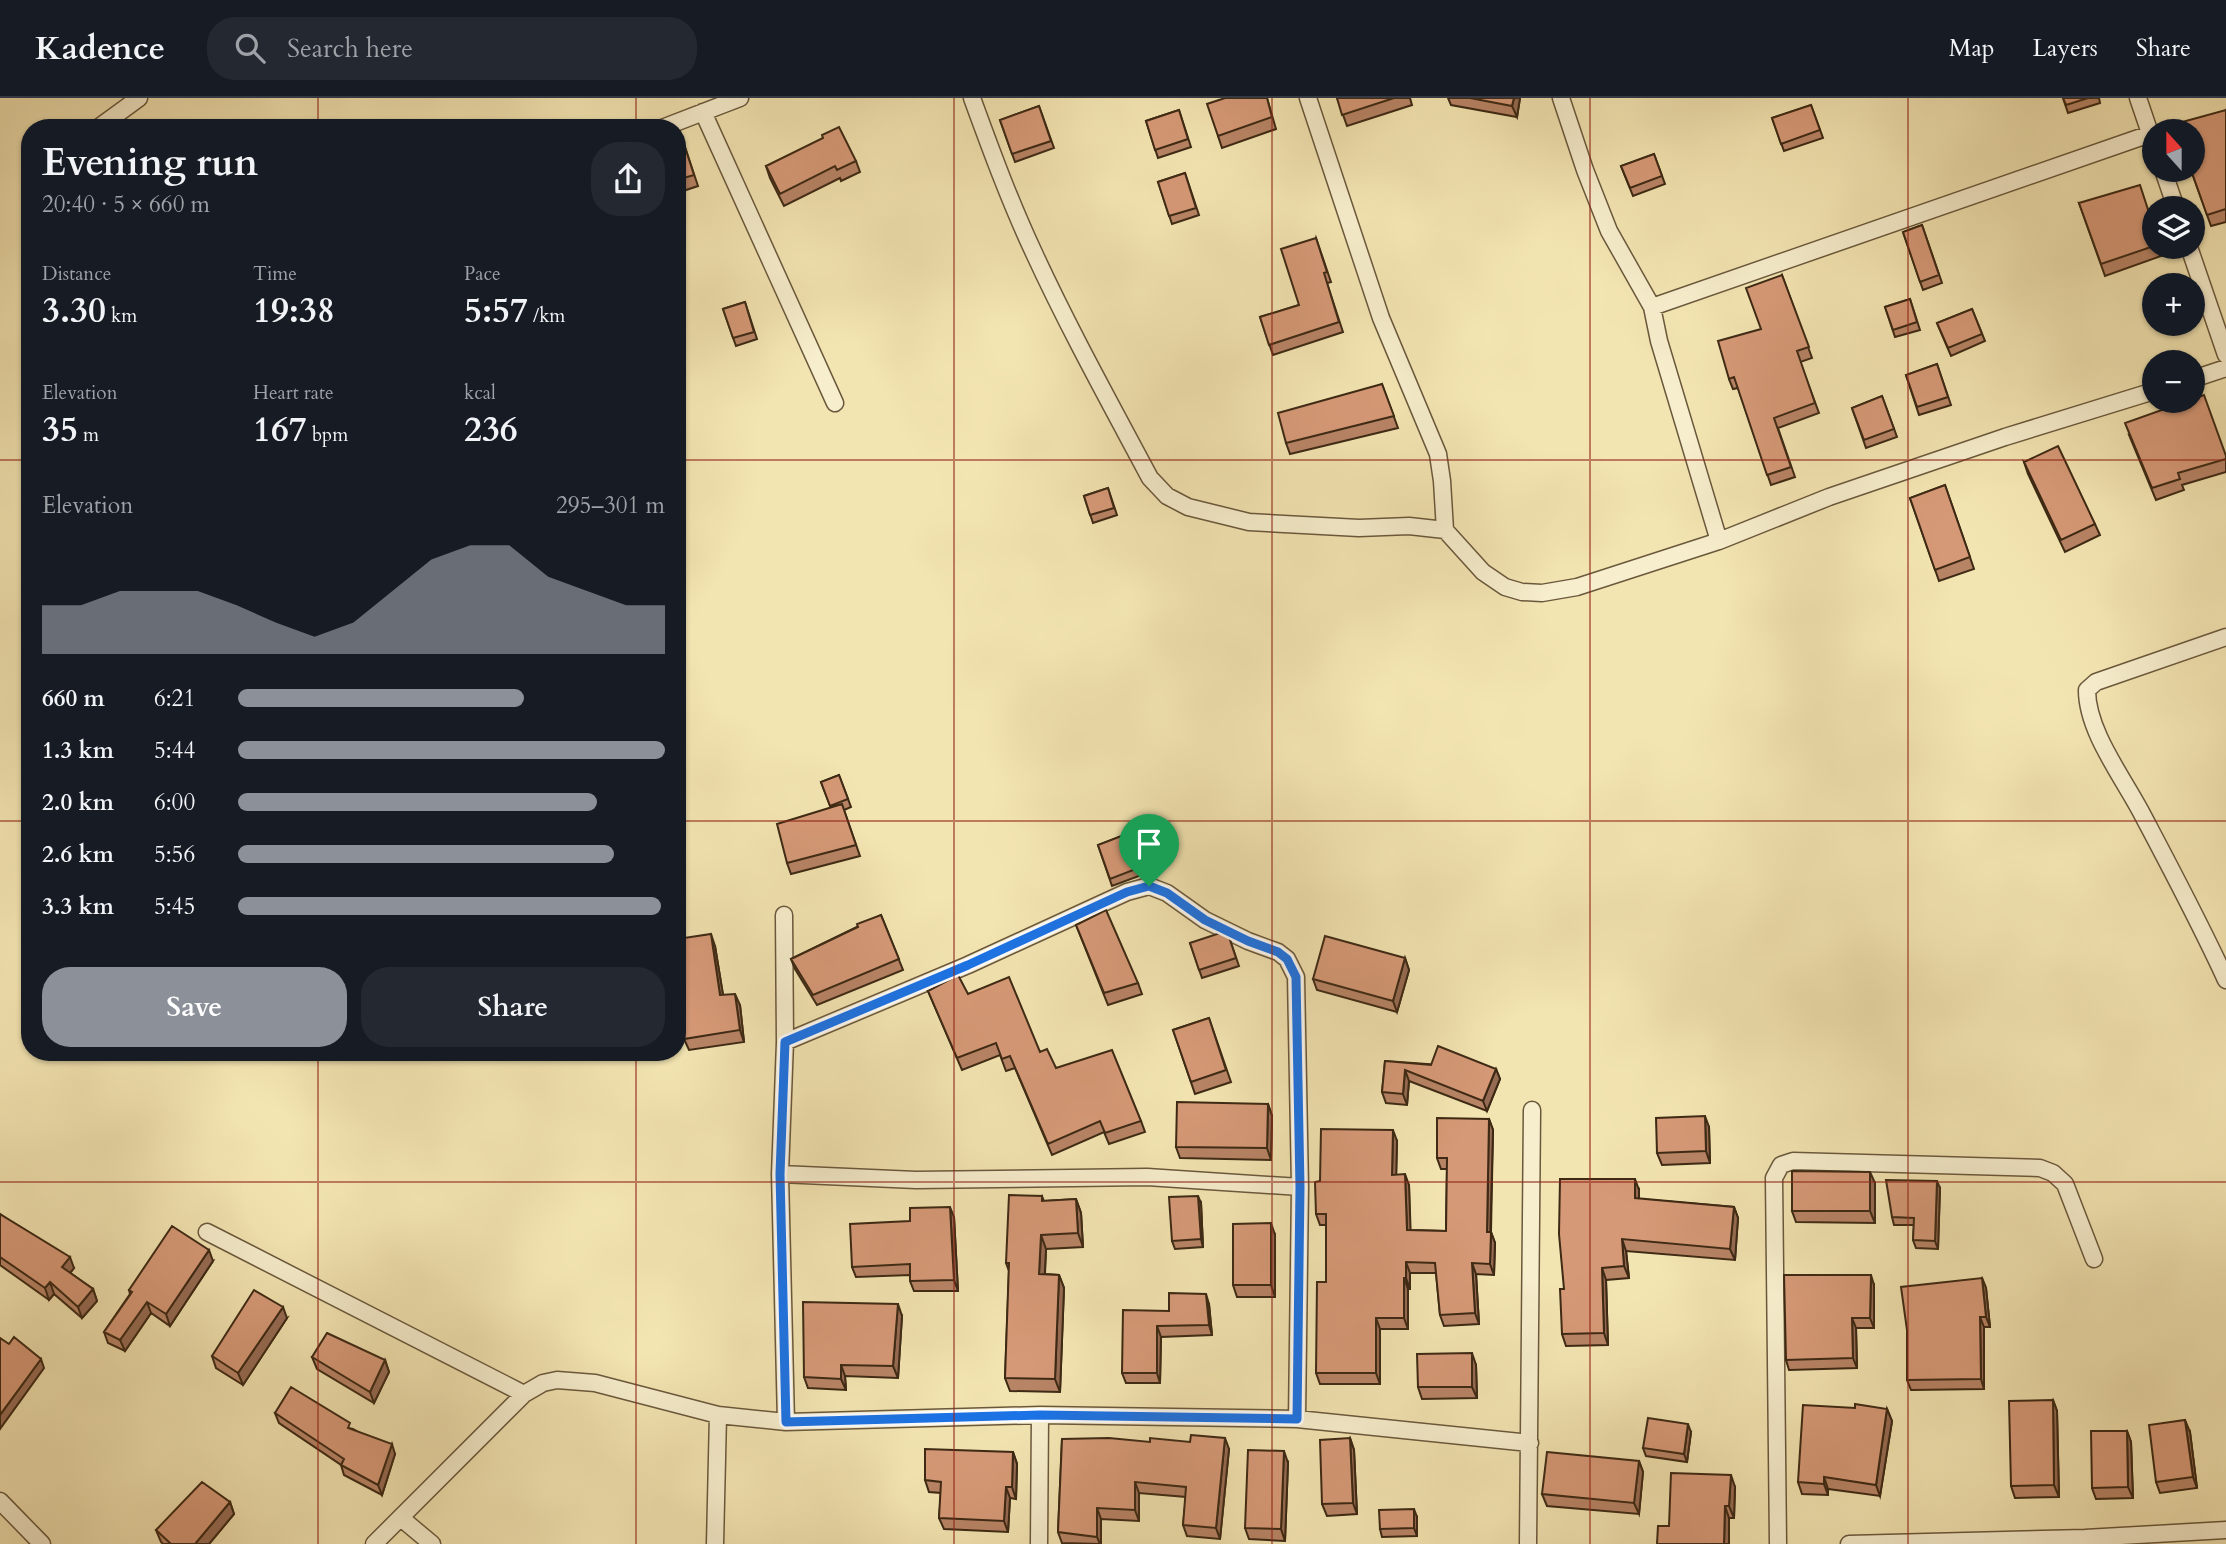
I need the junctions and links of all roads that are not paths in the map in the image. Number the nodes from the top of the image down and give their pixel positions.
1 (139, 98) edge
2 (740, 98) edge
3 (972, 98) edge
4 (1308, 98) edge
5 (1561, 98) edge
6 (2138, 98) edge
7 (703, 112) junction
8 (110, 119) edge
9 (685, 119) edge
10 (2145, 119) edge
11 (2142, 143) edge
12 (2193, 259) edge
13 (1652, 307) junction
14 (2226, 355) edge
15 (2226, 368) edge
16 (2205, 375) edge
17 (2142, 395) edge
18 (835, 403) dead end
19 (1445, 530) junction
20 (1719, 541) junction
21 (2226, 637) edge
22 (784, 915) dead end
23 (2226, 980) edge
24 (785, 1042) junction
25 (1532, 1110) dead end
26 (780, 1174) junction
27 (1300, 1187) junction
28 (207, 1232) dead end
29 (2094, 1259) dead end
30 (524, 1394) junction
31 (718, 1415) junction
32 (1040, 1415) junction
33 (1297, 1419) junction
34 (786, 1422) junction
35 (1530, 1443) junction
36 (0, 1501) edge
37 (401, 1518) junction
38 (2226, 1530) edge
39 (41, 1544) edge
40 (374, 1544) edge
41 (432, 1544) edge
42 (715, 1544) edge
43 (1039, 1544) edge
44 (1528, 1544) edge
45 (1778, 1544) edge
46 (1849, 1544) edge

1 - 8 street
2 - 7 street
3 - 19 street
4 - 19 street
5 - 13 street
6 - 10 street
7 - 9 street
7 - 18 street
11 - 13 street
12 - 14 street
13 - 20 street
15 - 16 street
17 - 20 street
19 - 20 street
21 - 23 street
22 - 24 street
24 - 26 street
24 - 27 street
25 - 35 street
26 - 27 street
26 - 34 street
27 - 33 street
28 - 30 street
29 - 45 street
30 - 31 street
30 - 37 street
31 - 34 street
31 - 42 street
32 - 33 street
32 - 34 street
32 - 43 street
33 - 35 street
35 - 44 street
36 - 39 street
37 - 40 street
37 - 41 street
38 - 46 street

